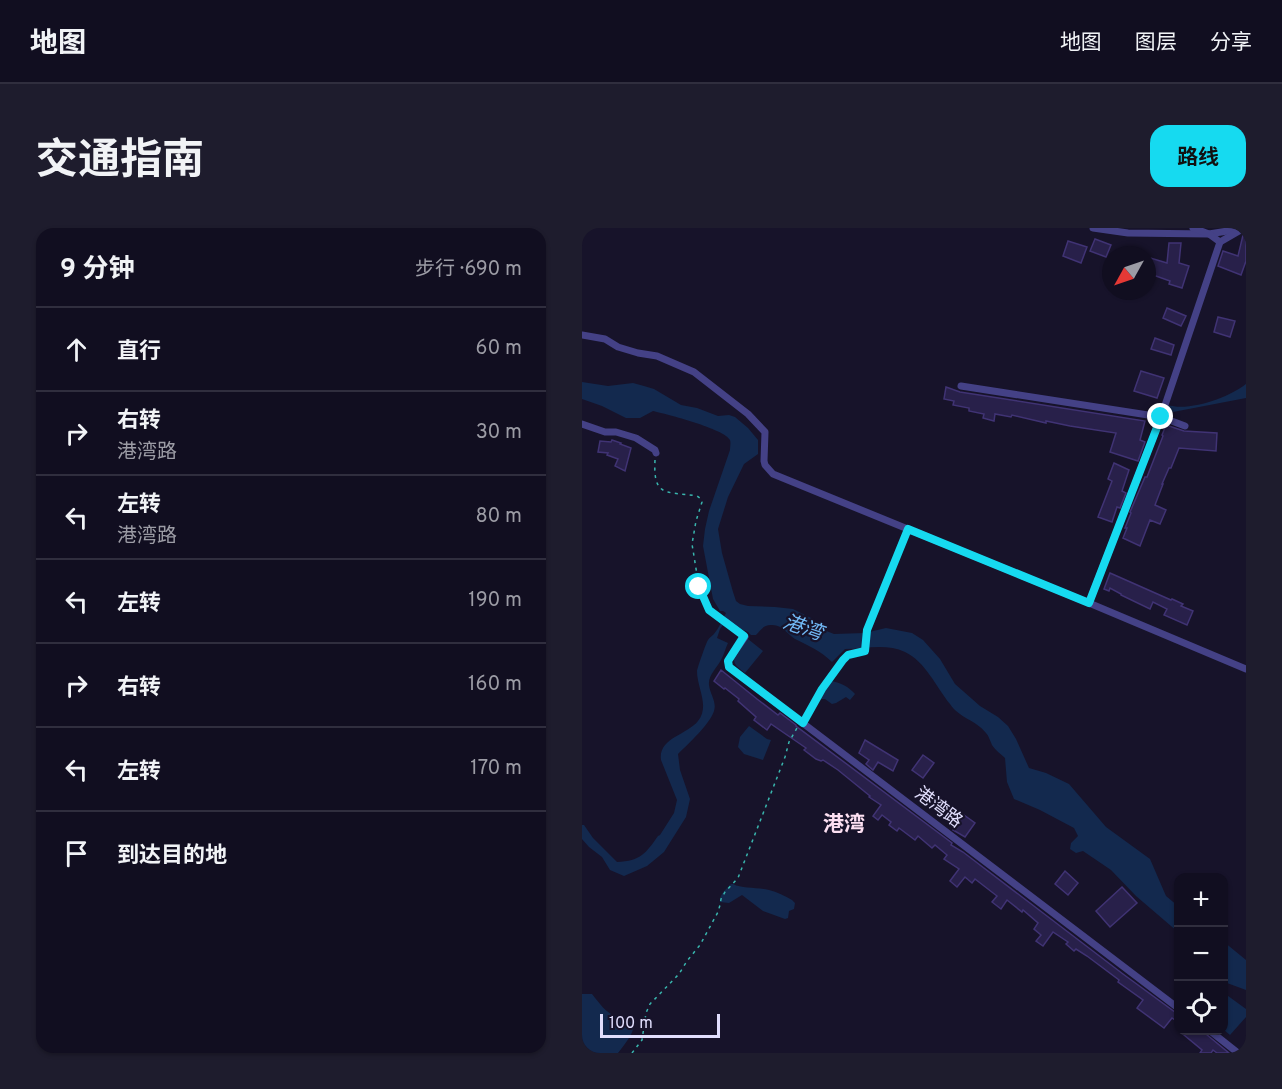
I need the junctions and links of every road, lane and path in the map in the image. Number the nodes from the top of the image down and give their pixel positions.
1 (1093, 228) edge
2 (1193, 228) edge
3 (1245, 228) edge
4 (1209, 234) junction
5 (1220, 242) junction
6 (582, 335) edge
7 (961, 386) dead end
8 (1161, 417) junction
9 (582, 424) edge
10 (1185, 426) dead end
11 (656, 453) joint
12 (908, 529) junction
13 (1089, 603) junction
14 (726, 622) joint
15 (1246, 669) edge
16 (803, 723) junction
17 (1174, 1004) edge
18 (1215, 1035) edge
19 (632, 1053) edge
20 (1238, 1053) edge

1 - 4 street
2 - 4 street
3 - 4 street
3 - 5 street
4 - 5 street
5 - 8 street
6 - 12 street
7 - 8 street
8 - 10 street
8 - 13 street
9 - 11 street
11 - 14 path
12 - 13 street
12 - 16 path
13 - 15 street
14 - 16 street, 港湾路
16 - 17 street, 港湾路
16 - 19 path
18 - 20 street

